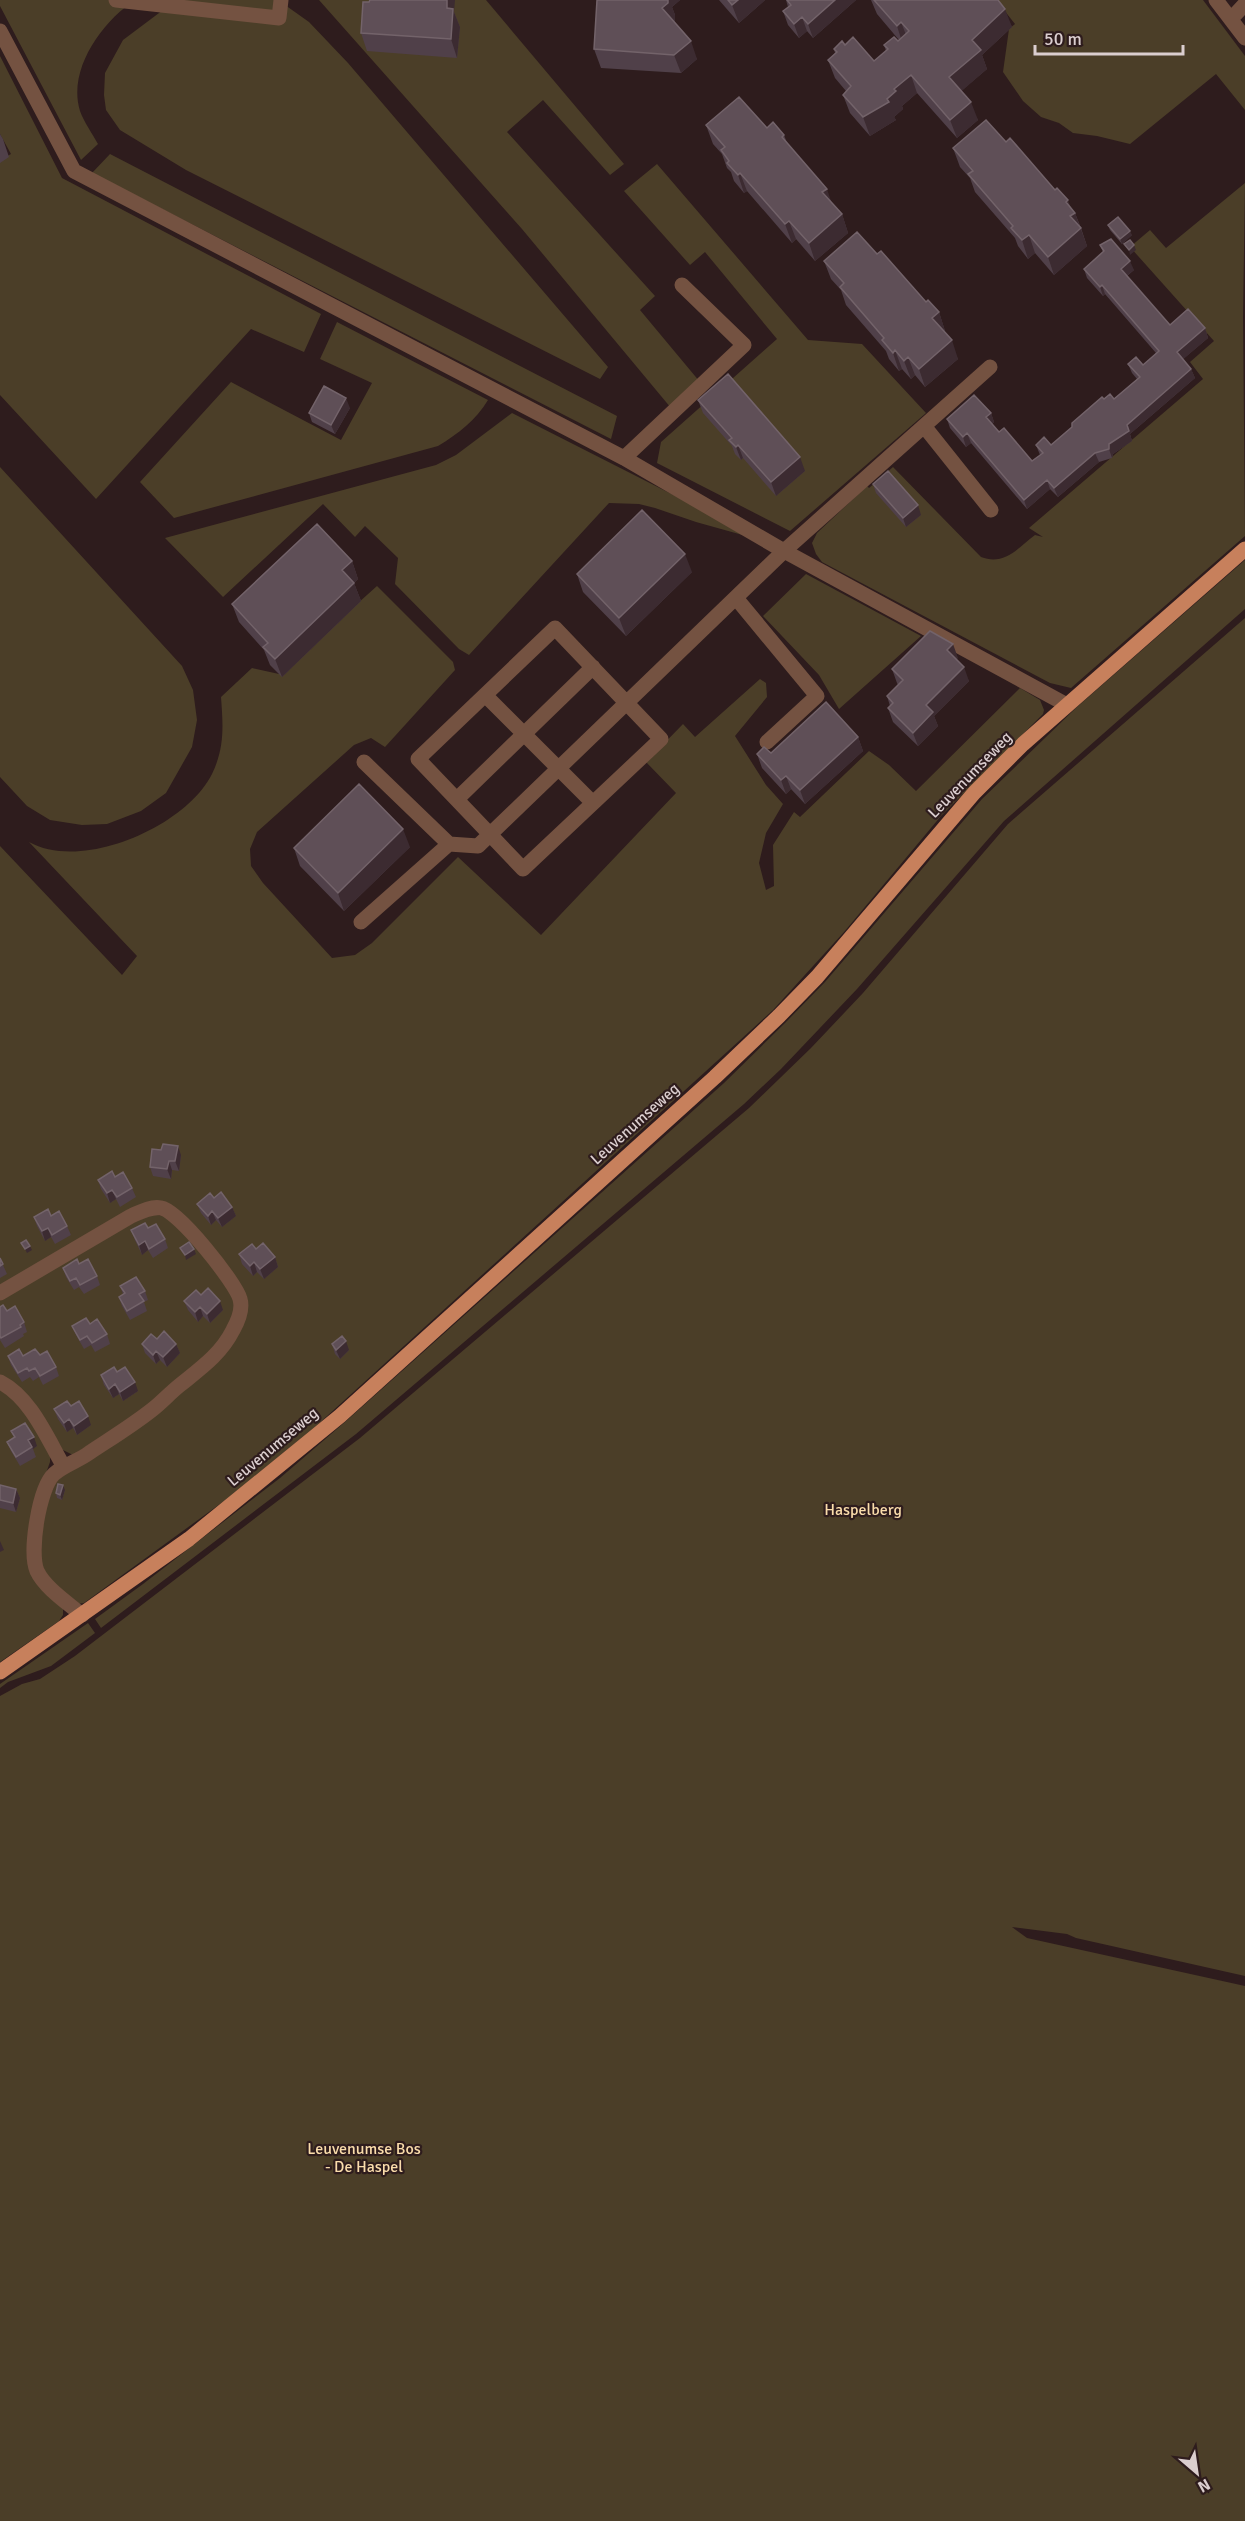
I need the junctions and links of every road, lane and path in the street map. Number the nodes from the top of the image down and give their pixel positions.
1 (116, 0) edge
2 (281, 0) edge
3 (1216, 0) edge
4 (1245, 4) edge
5 (1231, 19) junction
6 (0, 31) edge
7 (1245, 38) edge
8 (682, 285) dead end
9 (990, 367) dead end
10 (924, 426) junction
11 (624, 458) junction
12 (991, 510) dead end
13 (1245, 549) edge
14 (784, 551) junction
15 (736, 598) junction
16 (593, 667) junction
17 (485, 695) junction
18 (627, 703) junction
19 (1067, 705) junction
20 (523, 734) junction
21 (767, 742) dead end
22 (364, 762) dead end
23 (558, 769) junction
24 (457, 800) junction
25 (593, 803) junction
26 (490, 834) junction
27 (449, 844) junction
28 (361, 922) dead end
29 (0, 1293) edge
30 (0, 1382) edge
31 (64, 1467) junction
32 (82, 1615) junction
33 (0, 1672) edge

1 - 2 lane
3 - 5 lane
4 - 5 lane
5 - 7 lane
6 - 11 lane
8 - 11 lane
9 - 10 lane
10 - 12 lane
10 - 14 lane
11 - 14 lane
13 - 19 main road, Leuvenumseweg
14 - 15 lane
14 - 19 lane
15 - 18 lane
15 - 21 lane
16 - 17 lane
16 - 18 lane
16 - 20 lane
17 - 20 lane
17 - 24 lane
18 - 23 lane
18 - 25 lane
19 - 32 main road, Leuvenumseweg
20 - 23 lane
20 - 24 lane
22 - 27 lane
23 - 25 lane
23 - 26 lane
24 - 26 lane
25 - 26 lane
26 - 27 lane
27 - 28 lane
29 - 31 lane
30 - 31 lane
31 - 32 lane
32 - 33 main road, Leuvenumseweg

